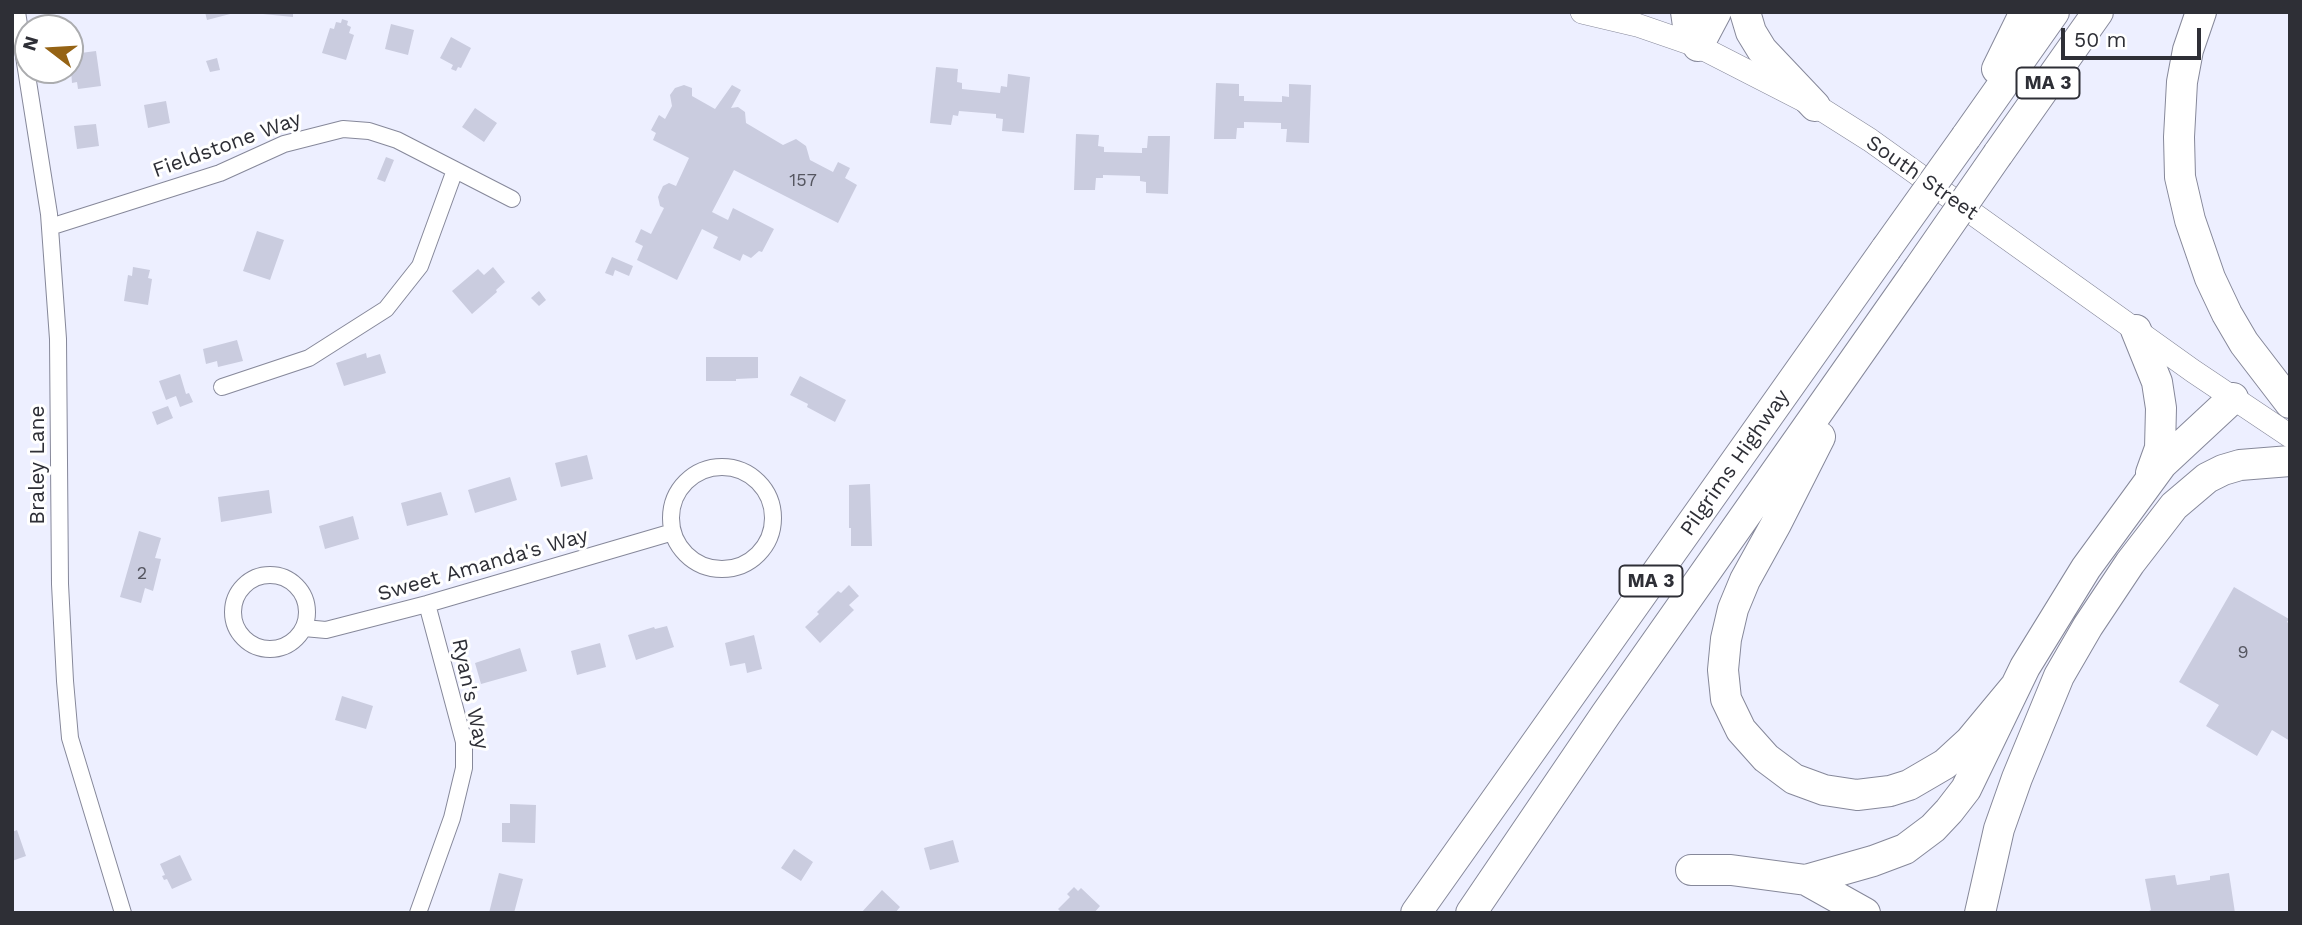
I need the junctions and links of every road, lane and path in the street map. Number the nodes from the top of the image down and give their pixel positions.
1 (17, 12) edge
2 (1582, 12) edge
3 (1686, 12) edge
4 (1716, 12) edge
5 (1745, 12) edge
6 (2025, 12) edge
7 (2054, 12) edge
8 (2098, 12) edge
9 (2202, 12) edge
10 (1698, 46) junction
11 (1815, 106) junction
12 (1966, 137) junction
13 (455, 170) junction
14 (512, 199) dead end
15 (50, 227) junction
16 (2136, 330) junction
17 (1867, 341) junction
18 (222, 387) dead end
19 (2233, 398) junction
20 (2290, 403) edge
21 (2290, 436) edge
22 (2290, 461) edge
23 (2144, 486) junction
24 (2163, 518) junction
25 (673, 532) junction
26 (427, 604) junction
27 (304, 628) junction
28 (2014, 688) junction
29 (1691, 870) dead end
30 (1806, 880) junction
31 (123, 913) edge
32 (418, 913) edge
33 (1416, 913) edge
34 (1471, 913) edge
35 (1866, 913) edge
36 (1980, 913) edge

1 - 15 street, Braley Lane
2 - 10 main road, South Street
3 - 10 highway
4 - 10 highway
5 - 11 highway
6 - 12 highway
7 - 12 highway, Pilgrims Highway / MA 3
8 - 17 highway, Pilgrims Highway / MA 3, bridge
9 - 20 highway
10 - 11 main road, South Street
11 - 16 main road, South Street
12 - 33 highway, Pilgrims Highway / MA 3, bridge
13 - 14 street, Fieldstone Way
13 - 15 street, Fieldstone Way
13 - 18 street
15 - 31 street, Braley Lane
16 - 19 main road, South Street
16 - 23 highway
17 - 28 highway
17 - 34 highway, Pilgrims Highway / MA 3
19 - 21 main road, South Street
19 - 23 highway
19 - 24 highway
22 - 24 highway
23 - 28 highway
24 - 36 highway
25 - 25 street
25 - 26 street, Sweet Amanda's Way
26 - 27 street, Sweet Amanda's Way
26 - 32 street, Ryan's Way
27 - 27 street
28 - 30 highway
29 - 30 highway
30 - 35 highway

